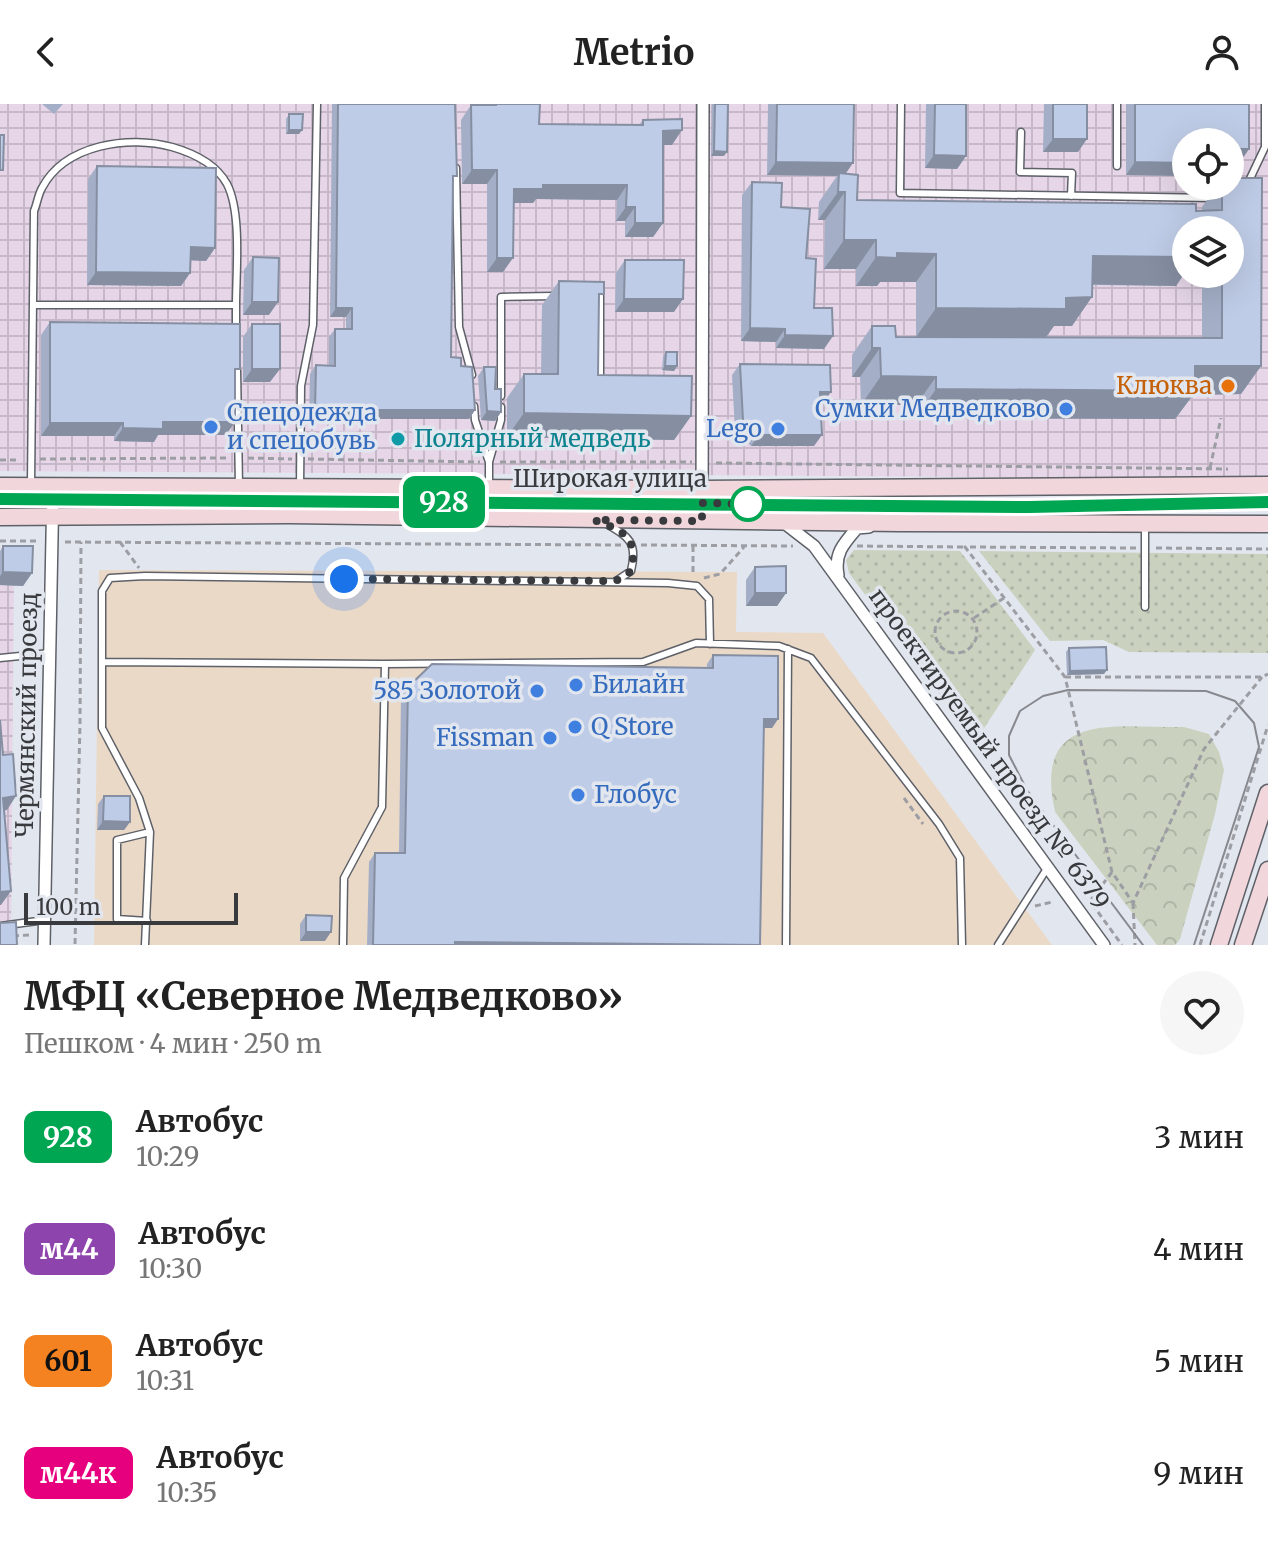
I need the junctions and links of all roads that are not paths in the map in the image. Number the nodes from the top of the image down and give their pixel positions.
1 (317, 104) edge
2 (703, 104) edge
3 (901, 104) edge
4 (1117, 104) edge
5 (1265, 104) edge
6 (1021, 132) dead end
7 (456, 152) edge
8 (1117, 166) dead end
9 (1244, 189) edge
10 (1071, 196) junction
11 (1172, 197) edge
12 (558, 296) edge
13 (586, 296) edge
14 (33, 305) junction
15 (236, 305) junction
16 (236, 333) edge
17 (237, 361) edge
18 (614, 383) edge
19 (473, 390) edge
20 (474, 405) edge
21 (489, 462) junction
22 (31, 485) junction
23 (1268, 485) edge
24 (0, 486) edge
25 (239, 486) junction
26 (300, 486) junction
27 (489, 488) junction
28 (52, 493) junction
29 (0, 499) edge
30 (1268, 502) edge
31 (703, 504) junction
32 (0, 517) edge
33 (52, 517) junction
34 (594, 520) junction
35 (783, 521) junction
36 (899, 523) junction
37 (1145, 523) junction
38 (1268, 524) edge
39 (839, 580) junction
40 (616, 581) junction
41 (1145, 607) dead end
42 (710, 644) junction
43 (788, 649) junction
44 (50, 653) junction
45 (0, 658) edge
46 (103, 662) junction
47 (385, 664) junction
48 (1268, 793) edge
49 (150, 832) junction
50 (1048, 866) junction
51 (1268, 870) edge
52 (45, 920) junction
53 (147, 921) junction
54 (0, 926) edge
55 (44, 945) edge
56 (145, 945) edge
57 (343, 945) edge
58 (786, 945) edge
59 (962, 945) edge
60 (998, 945) edge
61 (1104, 945) edge
62 (1219, 945) edge
63 (1243, 945) edge

1 - 26 lane
2 - 31 street
3 - 10 lane
4 - 8 lane
5 - 9 lane
6 - 10 lane
7 - 19 lane
10 - 11 lane
12 - 21 lane
13 - 18 lane
14 - 15 lane
14 - 15 lane
14 - 22 lane
15 - 16 lane
17 - 25 lane
20 - 21 lane
21 - 27 lane
22 - 24 main road, Широкая улица
22 - 28 main road, Широкая улица
23 - 31 main road, Широкая улица
25 - 26 main road, Широкая улица
25 - 28 main road, Широкая улица
26 - 27 main road, Широкая улица
27 - 31 main road, Широкая улица
28 - 29 lane, Широкая улица
28 - 31 lane, Широкая улица
28 - 33 street, Чермянский проезд
30 - 31 lane, Широкая улица
31 - 34 main road, Широкая улица
31 - 35 main road, Широкая улица
32 - 33 main road, Широкая улица
33 - 34 main road, Широкая улица
33 - 44 street, Чермянский проезд
34 - 40 lane
35 - 36 main road, Широкая улица
35 - 39 street, проектируемый проезд № 6379
36 - 37 main road, Широкая улица
36 - 39 street, проектируемый проезд № 6379
37 - 38 main road, Широкая улица
37 - 41 lane
39 - 50 street, проектируемый проезд № 6379
40 - 42 lane
40 - 46 lane
42 - 43 lane
42 - 47 lane
43 - 58 lane
43 - 59 lane
44 - 45 lane
44 - 52 street, Чермянский проезд
46 - 47 lane
46 - 49 lane
47 - 57 lane
48 - 62 main road
49 - 53 lane
49 - 53 lane
50 - 60 lane
50 - 61 street, проектируемый проезд № 6379
51 - 63 main road
52 - 54 lane
52 - 55 street, Чермянский проезд
53 - 56 lane

